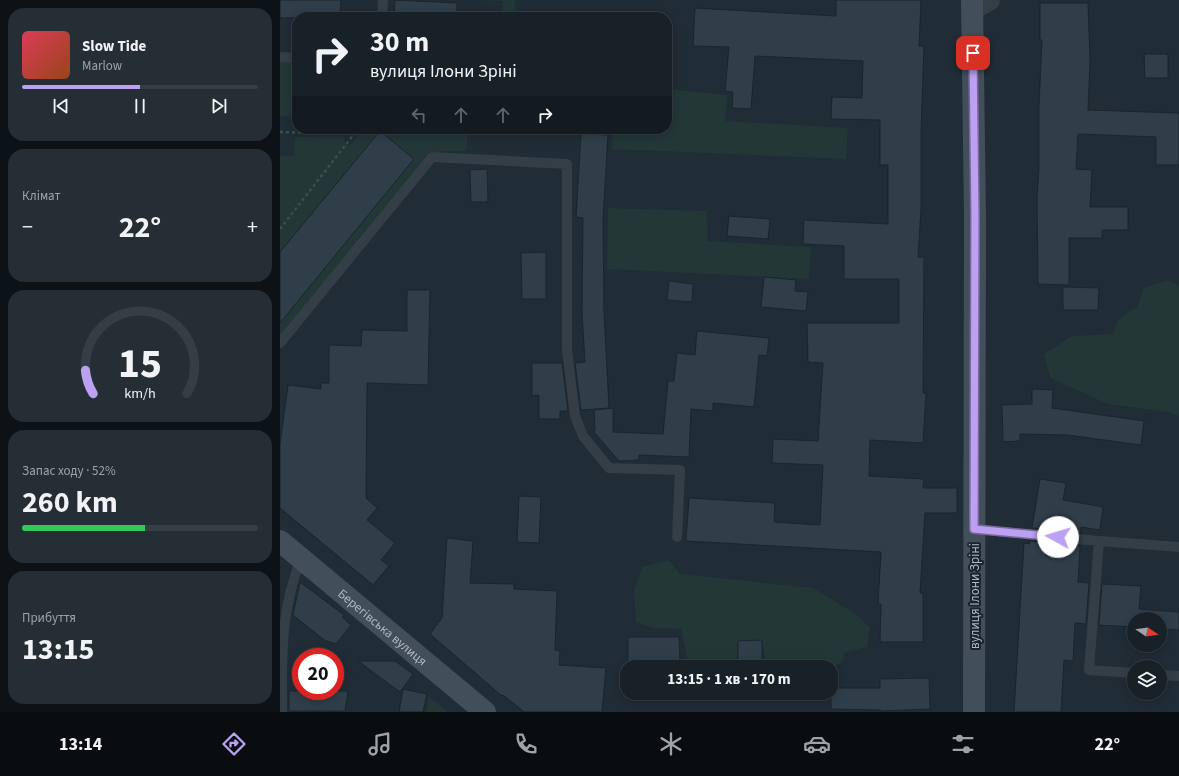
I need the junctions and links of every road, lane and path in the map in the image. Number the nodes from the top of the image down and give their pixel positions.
1 (383, 0) edge
2 (978, 3) edge
3 (382, 12) edge
4 (280, 57) edge
5 (292, 58) edge
6 (280, 132) edge
7 (292, 132) edge
8 (354, 134) edge
9 (280, 229) edge
10 (280, 343) edge
11 (974, 529) junction
12 (678, 537) dead end
13 (280, 541) edge
14 (1099, 541) junction
15 (1179, 547) edge
16 (301, 559) junction
17 (1127, 673) edge
18 (1167, 675) edge
19 (1179, 676) edge
20 (282, 712) edge
21 (485, 712) edge
22 (974, 712) edge

1 - 3 lane
2 - 11 main road, вулиця Ілони Зріні
4 - 5 lane
6 - 7 path
8 - 9 path
10 - 12 lane
11 - 14 lane
11 - 22 main road, вулиця Ілони Зріні
13 - 16 main road, Берегівська вулиця
14 - 15 lane
14 - 17 lane
16 - 20 lane
16 - 21 main road, Берегівська вулиця
18 - 19 lane

